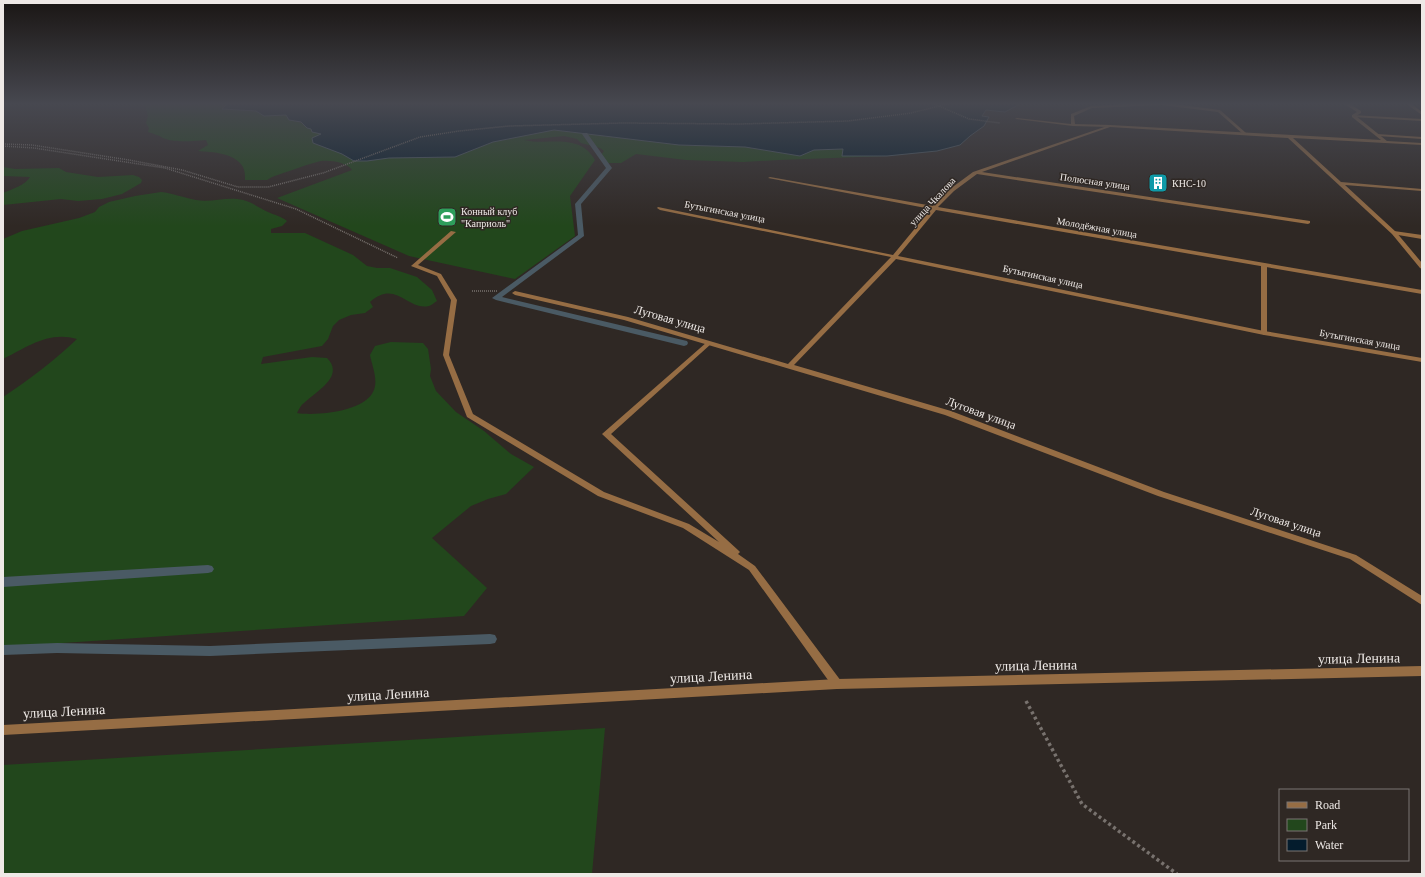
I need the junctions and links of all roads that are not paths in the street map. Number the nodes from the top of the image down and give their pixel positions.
1 (1059, 144) edge
2 (1299, 144) edge
3 (975, 173) junction
4 (770, 178) dead end
5 (1341, 183) junction
6 (1422, 190) edge
7 (660, 208) dead end
8 (934, 208) junction
9 (1308, 222) dead end
10 (453, 232) dead end
11 (1394, 233) junction
12 (1422, 237) edge
13 (895, 256) junction
14 (1264, 265) junction
15 (1422, 267) edge
16 (1422, 292) edge
17 (515, 293) dead end
18 (1264, 332) junction
19 (709, 343) junction
20 (1422, 360) edge
21 (790, 366) junction
22 (752, 568) junction
23 (1422, 601) edge
24 (1422, 671) edge
25 (837, 684) junction
26 (3, 730) edge

1 - 3 street, улица Чкалова
2 - 5 street
3 - 8 street, улица Чкалова
3 - 9 street, Полюсная улица
4 - 8 street, Молодёжная улица
5 - 6 street
5 - 11 street
7 - 13 street, Бутыгинская улица
8 - 13 street, улица Чкалова
8 - 14 street, Молодёжная улица
10 - 22 street
11 - 12 street
11 - 15 street
13 - 18 street, Бутыгинская улица
13 - 21 street, улица Чкалова
14 - 16 street, Молодёжная улица
14 - 18 street
17 - 19 street, Луговая улица
18 - 20 street, Бутыгинская улица
19 - 21 street, Луговая улица
19 - 22 street
21 - 23 street, Луговая улица
22 - 25 street
24 - 25 street, улица Ленина
25 - 26 street, улица Ленина

